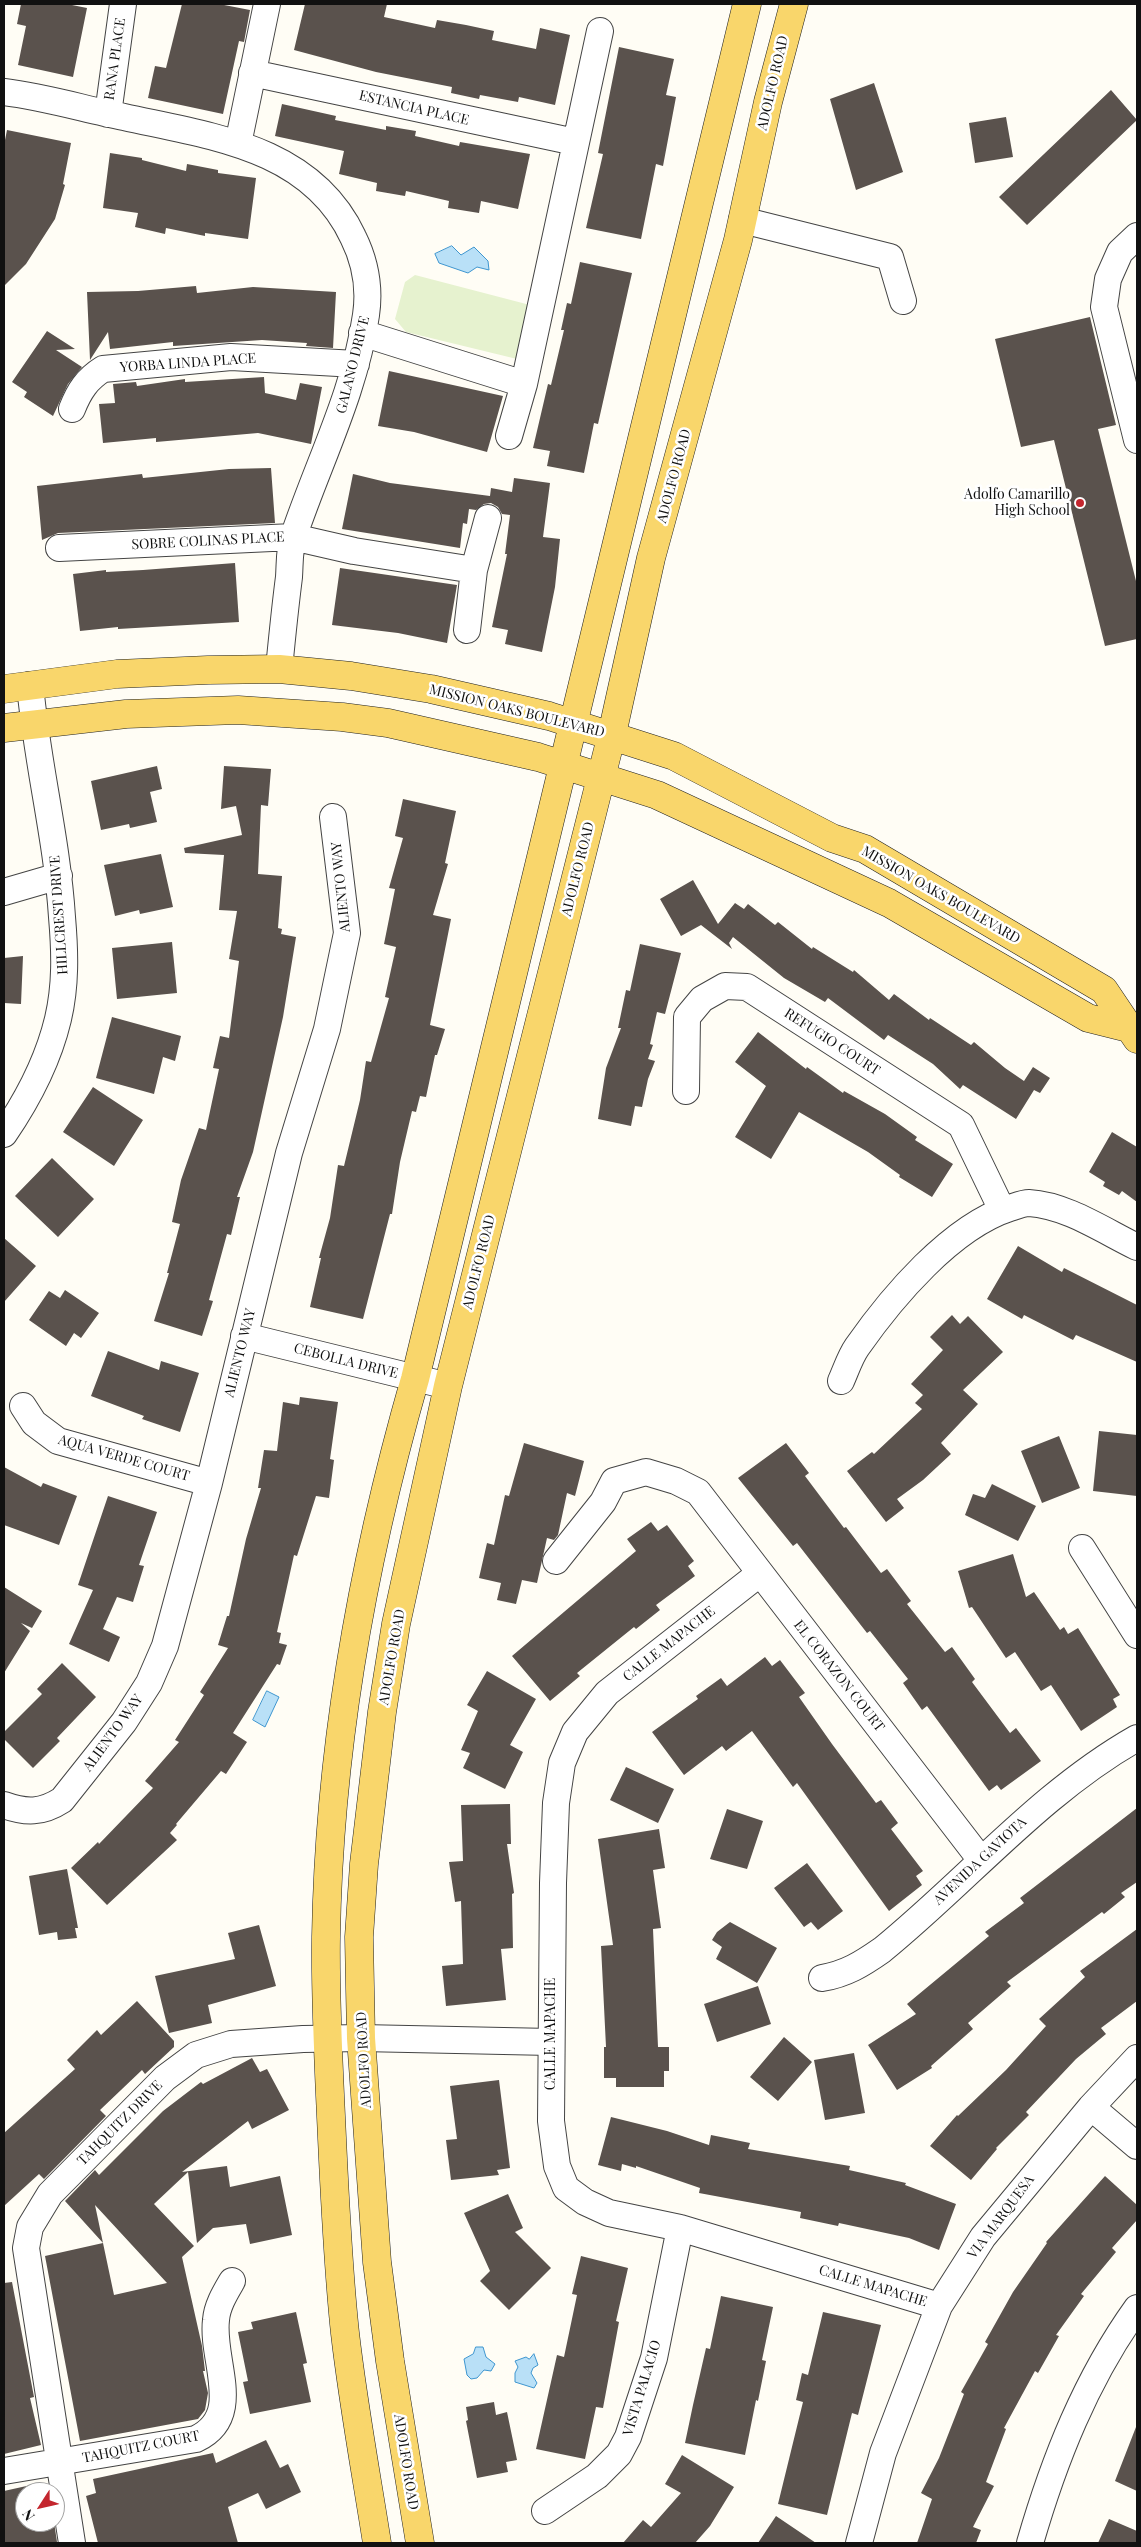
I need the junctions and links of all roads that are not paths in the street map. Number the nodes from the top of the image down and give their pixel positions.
1 (123, 4) edge
2 (267, 4) edge
3 (747, 4) edge
4 (794, 4) edge
5 (600, 31) dead end
6 (252, 73) junction
7 (4, 92) edge
8 (108, 114) junction
9 (575, 142) junction
10 (238, 144) junction
11 (742, 220) junction
12 (1137, 236) edge
13 (903, 301) dead end
14 (362, 333) junction
15 (356, 364) junction
16 (524, 384) junction
17 (72, 408) dead end
18 (509, 436) dead end
19 (1137, 440) edge
20 (488, 518) dead end
21 (293, 537) junction
22 (59, 548) dead end
23 (474, 570) junction
24 (467, 630) dead end
25 (279, 669) junction
26 (30, 685) junction
27 (4, 689) edge
28 (34, 723) junction
29 (575, 723) junction
30 (4, 728) edge
31 (612, 734) junction
32 (564, 765) junction
33 (601, 776) junction
34 (333, 817) dead end
35 (59, 876) junction
36 (4, 892) edge
37 (1135, 1026) edge
38 (686, 1091) dead end
39 (4, 1134) edge
40 (1002, 1210) junction
41 (1137, 1247) edge
42 (244, 1336) junction
43 (415, 1379) junction
44 (841, 1381) dead end
45 (448, 1386) junction
46 (23, 1406) dead end
47 (208, 1483) junction
48 (1082, 1548) dead end
49 (556, 1561) dead end
50 (759, 1574) junction
51 (1137, 1635) edge
52 (1137, 1738) edge
53 (4, 1805) edge
54 (981, 1860) junction
55 (822, 1978) dead end
56 (361, 2038) junction
57 (327, 2039) junction
58 (551, 2042) junction
59 (1137, 2058) edge
60 (1091, 2107) junction
61 (1137, 2146) edge
62 (680, 2228) junction
63 (232, 2281) dead end
64 (939, 2306) junction
65 (1137, 2308) edge
66 (58, 2463) junction
67 (4, 2471) edge
68 (545, 2512) dead end
69 (72, 2543) edge
70 (377, 2543) edge
71 (420, 2543) edge
72 (859, 2543) edge
73 (1030, 2543) edge

1 - 8 street, RANA PLACE
2 - 6 street
3 - 29 main road
4 - 11 main road, ADOLFO ROAD
5 - 9 street
6 - 9 street, ESTANCIA PLACE
6 - 10 street
7 - 8 street, GALANO DRIVE
8 - 10 street, GALANO DRIVE
9 - 16 street
10 - 14 street, GALANO DRIVE
11 - 13 street
11 - 31 main road, ADOLFO ROAD
12 - 19 street
14 - 15 street, GALANO DRIVE
14 - 16 street
15 - 17 street, YORBA LINDA PLACE
15 - 21 street, GALANO DRIVE
16 - 18 street
20 - 23 street
21 - 22 street, SOBRE COLINAS PLACE
21 - 23 street, SOBRE COLINAS PLACE
21 - 25 street, GALANO DRIVE
23 - 24 street
25 - 26 main road, MISSION OAKS BOULEVARD
25 - 29 main road, MISSION OAKS BOULEVARD
26 - 27 main road, MISSION OAKS BOULEVARD
26 - 28 street, HILLCREST DRIVE
28 - 30 main road, MISSION OAKS BOULEVARD
28 - 32 main road, MISSION OAKS BOULEVARD
28 - 35 street, HILLCREST DRIVE
29 - 31 main road, MISSION OAKS BOULEVARD
29 - 32 main road
31 - 33 main road, ADOLFO ROAD
31 - 37 main road, MISSION OAKS BOULEVARD
32 - 33 main road, MISSION OAKS BOULEVARD
32 - 43 main road
33 - 37 main road, MISSION OAKS BOULEVARD
33 - 45 main road, ADOLFO ROAD
34 - 42 street, ALIENTO WAY
35 - 36 street
35 - 39 street, HILLCREST DRIVE
38 - 40 street, REFUGIO COURT
40 - 41 street
40 - 44 street
42 - 43 street, CEBOLLA DRIVE
42 - 47 street, ALIENTO WAY
43 - 45 street, CEBOLLA DRIVE
43 - 57 main road
45 - 56 main road, ADOLFO ROAD
46 - 47 street, AQUA VERDE COURT
47 - 53 street, ALIENTO WAY
48 - 51 street
49 - 50 street, EL CORAZON COURT
50 - 54 street, EL CORAZON COURT
50 - 58 street, CALLE MAPACHE
52 - 54 street, AVENIDA GAVIOTA
54 - 55 street, AVENIDA GAVIOTA
56 - 57 street, TAHQUITZ DRIVE
56 - 58 street, TAHQUITZ DRIVE
56 - 71 main road, ADOLFO ROAD
57 - 66 street, TAHQUITZ DRIVE
57 - 70 main road
58 - 62 street, CALLE MAPACHE
59 - 60 street, VIA MARQUESA
60 - 61 street
60 - 64 street, VIA MARQUESA
62 - 64 street, CALLE MAPACHE
62 - 68 street, VISTA PALACIO
63 - 66 street, TAHQUITZ COURT
64 - 72 street, VIA MARQUESA
65 - 73 street
66 - 67 street, TAHQUITZ COURT
66 - 69 street, TAHQUITZ DRIVE

